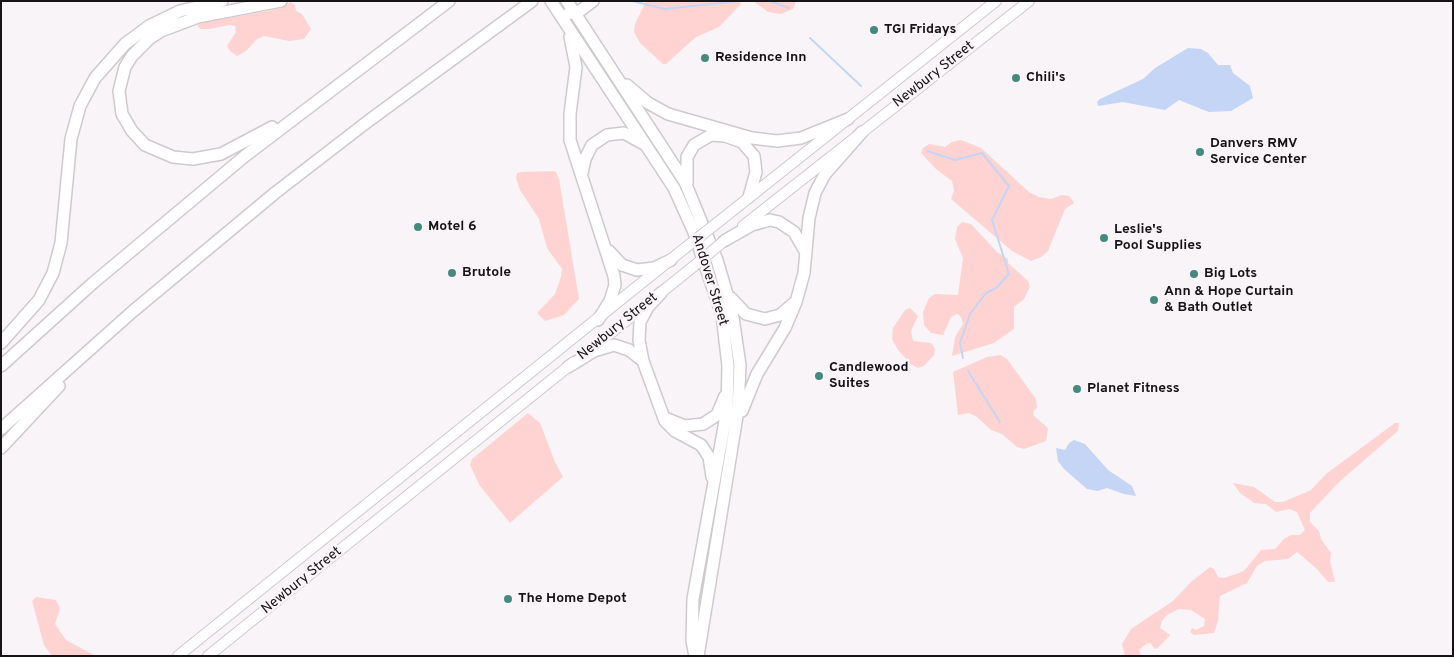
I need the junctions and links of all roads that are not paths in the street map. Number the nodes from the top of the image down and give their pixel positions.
1 (222, 1) edge
2 (281, 1) edge
3 (449, 1) edge
4 (552, 1) edge
5 (567, 1) edge
6 (593, 1) edge
7 (996, 1) edge
8 (1029, 1) edge
9 (529, 3) edge
10 (576, 14) junction
11 (561, 17) junction
12 (607, 63) junction
13 (322, 96) junction
14 (848, 119) junction
15 (862, 132) junction
16 (651, 150) junction
17 (582, 173) junction
18 (750, 197) junction
19 (692, 198) junction
20 (724, 241) junction
21 (607, 250) junction
22 (806, 257) junction
23 (671, 260) junction
24 (727, 290) junction
25 (661, 293) junction
26 (796, 302) junction
27 (598, 320) junction
28 (108, 333) junction
29 (1, 343) edge
30 (643, 361) junction
31 (1, 366) edge
32 (568, 367) junction
33 (729, 380) junction
34 (661, 414) junction
35 (1, 430) edge
36 (735, 432) junction
37 (1, 448) edge
38 (713, 493) junction
39 (178, 656) edge
40 (208, 656) edge
41 (697, 656) edge

1 - 29 highway
2 - 13 highway
3 - 13 highway
4 - 10 highway
4 - 11 highway, Andover Street
5 - 10 highway, Andover Street
6 - 10 highway
7 - 14 main road, Newbury Street
8 - 15 main road, Newbury Street
9 - 28 highway
10 - 12 highway, Andover Street
11 - 16 highway, Andover Street
11 - 17 highway
12 - 14 highway
12 - 19 highway, Andover Street
13 - 31 highway
14 - 18 main road, Newbury Street
15 - 20 main road, Newbury Street
15 - 22 highway
16 - 17 highway
16 - 33 highway, Andover Street
17 - 21 highway
18 - 19 highway
18 - 23 main road, Newbury Street, bridge
19 - 24 highway, Andover Street
20 - 22 highway
20 - 25 main road, Newbury Street, bridge
21 - 23 highway
21 - 27 highway
22 - 26 highway
23 - 27 main road, Newbury Street
24 - 26 highway
24 - 36 highway, Andover Street
25 - 30 highway
25 - 32 main road, Newbury Street
26 - 36 highway
27 - 39 main road, Newbury Street
28 - 35 highway
28 - 37 highway
30 - 32 highway
30 - 34 highway
32 - 40 main road, Newbury Street
33 - 34 highway
33 - 38 highway, Andover Street
34 - 38 highway
36 - 41 highway, Andover Street
38 - 41 highway, Andover Street

